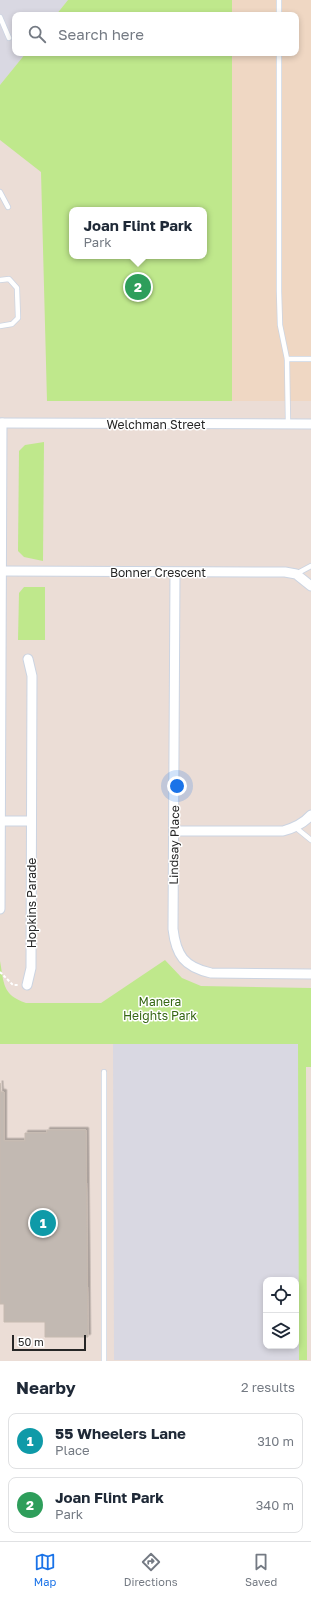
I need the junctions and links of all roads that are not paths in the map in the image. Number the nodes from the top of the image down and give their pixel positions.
1 (279, 0) edge
2 (279, 12) edge
3 (0, 16) edge
4 (9, 38) dead end
5 (279, 56) edge
6 (0, 192) edge
7 (8, 207) dead end
8 (0, 280) edge
9 (0, 326) edge
10 (287, 359) junction
11 (311, 359) edge
12 (1, 423) edge
13 (288, 424) junction
14 (311, 424) edge
15 (311, 566) edge
16 (2, 572) junction
17 (175, 572) junction
18 (296, 574) junction
19 (311, 586) edge
20 (0, 638) edge
21 (28, 659) dead end
22 (311, 815) edge
23 (0, 821) edge
24 (31, 821) junction
25 (296, 827) junction
26 (175, 831) junction
27 (311, 840) edge
28 (0, 909) edge
29 (311, 974) edge
30 (27, 985) road end
31 (104, 1072) dead end
32 (104, 1361) edge

1 - 2 lane
3 - 4 lane
5 - 10 lane
6 - 7 lane
8 - 9 lane
10 - 11 lane
10 - 13 lane
12 - 13 street, Welchman Street
12 - 16 street
13 - 14 street, Welchman Street
15 - 18 lane
16 - 17 street, Bonner Crescent
16 - 20 street
17 - 18 street, Bonner Crescent
17 - 26 street, Lindsay Place
18 - 19 street
20 - 23 street
21 - 24 street, Hopkins Parade
22 - 25 street
23 - 24 street
23 - 28 street
24 - 30 street, Hopkins Parade
25 - 26 street
25 - 27 lane
26 - 29 street, Lindsay Place
31 - 32 lane

